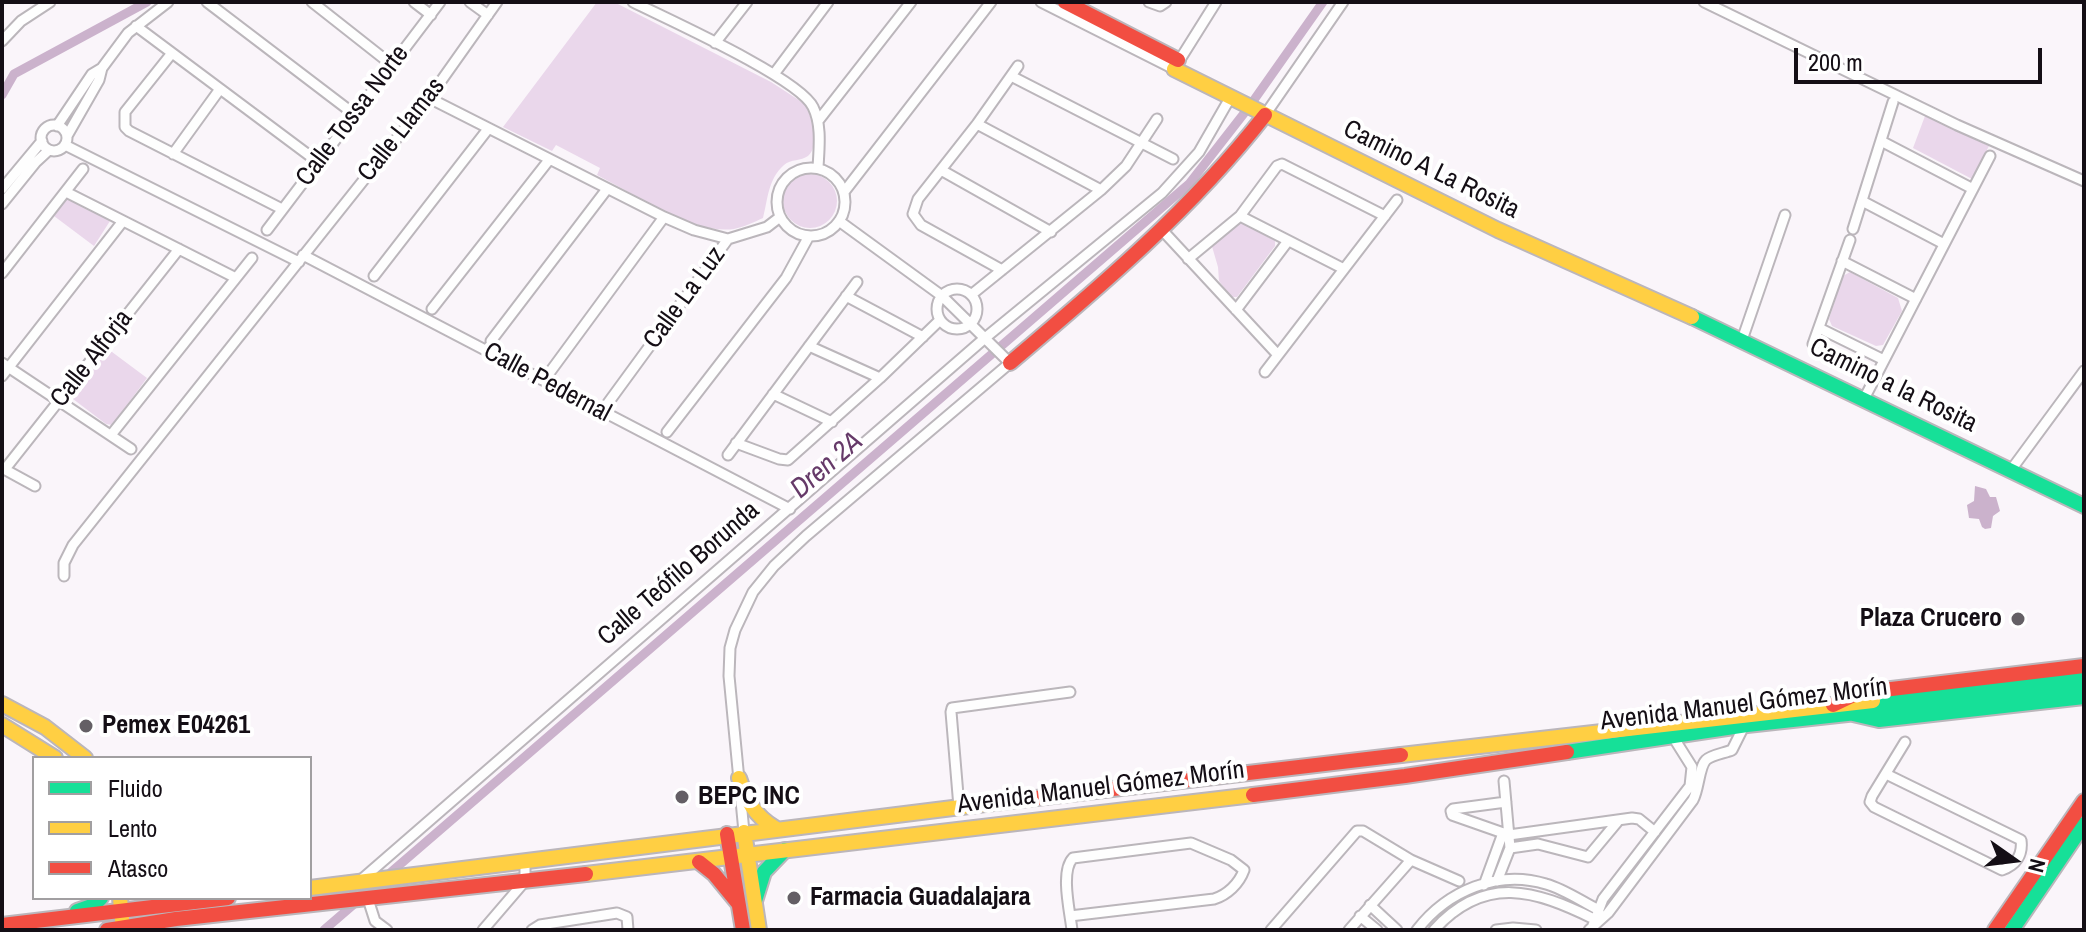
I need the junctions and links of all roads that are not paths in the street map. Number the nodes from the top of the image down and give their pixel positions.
1 (50, 2) edge
2 (168, 2) edge
3 (207, 2) edge
4 (312, 2) edge
5 (414, 2) edge
6 (440, 2) edge
7 (470, 2) edge
8 (497, 2) edge
9 (633, 2) edge
10 (664, 2) edge
11 (747, 2) edge
12 (828, 2) edge
13 (911, 2) edge
14 (991, 2) edge
15 (1041, 2) edge
16 (1065, 2) edge
17 (1149, 2) edge
18 (1166, 2) edge
19 (1216, 2) edge
20 (1343, 2) edge
21 (1705, 2) edge
22 (655, 13) junction
23 (431, 15) junction
24 (488, 15) junction
25 (136, 26) junction
26 (6, 28) edge
27 (2, 41) edge
28 (715, 43) junction
29 (172, 53) junction
30 (1176, 64) junction
31 (392, 65) junction
32 (1018, 66) dead end
33 (102, 68) junction
34 (774, 74) junction
35 (1011, 76) junction
36 (220, 89) junction
37 (429, 98) junction
38 (1235, 101) junction
39 (1893, 102) dead end
40 (1261, 113) junction
41 (354, 114) junction
42 (1157, 119) dead end
43 (818, 121) junction
44 (977, 124) junction
45 (57, 126) junction
46 (488, 129) junction
47 (66, 140) junction
48 (42, 141) junction
49 (1881, 141) junction
50 (1141, 143) junction
51 (49, 150) junction
52 (173, 154) junction
53 (1990, 156) dead end
54 (1173, 159) dead end
55 (549, 160) junction
56 (318, 162) junction
57 (818, 168) junction
58 (83, 169) dead end
59 (941, 170) junction
60 (2084, 181) edge
61 (2, 189) edge
62 (607, 189) junction
63 (1973, 189) junction
64 (1101, 190) junction
65 (66, 192) junction
66 (844, 192) junction
67 (1397, 200) dead end
68 (1862, 201) junction
69 (2, 204) edge
70 (282, 209) junction
71 (1785, 215) dead end
72 (1240, 216) junction
73 (1385, 216) junction
74 (664, 217) junction
75 (780, 217) junction
76 (123, 221) junction
77 (839, 221) junction
78 (1853, 229) dead end
79 (267, 230) dead end
80 (1163, 231) junction
81 (1051, 232) junction
82 (809, 236) junction
83 (728, 239) junction
84 (1850, 240) dead end
85 (1288, 241) junction
86 (1944, 244) junction
87 (179, 249) junction
88 (252, 258) dead end
89 (301, 259) junction
90 (1188, 259) junction
91 (1842, 261) junction
92 (1344, 269) junction
93 (1002, 270) junction
94 (2, 273) edge
95 (374, 276) dead end
96 (236, 278) junction
97 (857, 282) dead end
98 (971, 295) junction
99 (846, 296) junction
100 (942, 296) junction
101 (1916, 299) junction
102 (432, 309) dead end
103 (1236, 310) junction
104 (1680, 312) joint
105 (940, 320) junction
106 (971, 322) junction
107 (1819, 328) junction
108 (923, 337) junction
109 (1742, 340) junction
110 (491, 341) dead end
111 (987, 341) junction
112 (1813, 344) dead end
113 (809, 346) junction
114 (1278, 355) junction
115 (1008, 360) junction
116 (1884, 360) junction
117 (4, 368) edge
118 (2084, 371) edge
119 (550, 372) dead end
120 (1265, 372) dead end
121 (880, 378) junction
122 (773, 394) junction
123 (1864, 399) junction
124 (59, 401) junction
125 (608, 403) dead end
126 (832, 422) junction
127 (667, 432) dead end
128 (111, 435) junction
129 (736, 443) junction
130 (131, 449) dead end
131 (728, 455) dead end
132 (4, 468) edge
133 (2011, 470) junction
134 (35, 486) dead end
135 (2084, 506) edge
136 (790, 509) junction
137 (64, 576) dead end
138 (2084, 666) edge
139 (2084, 676) edge
140 (2084, 688) edge
141 (1070, 692) dead end
142 (1988, 693) junction
143 (2084, 697) edge
144 (2, 704) edge
145 (1833, 705) junction
146 (1853, 714) junction
147 (2, 725) edge
148 (1744, 726) junction
149 (1670, 730) junction
150 (1905, 742) dead end
151 (52, 756) edge
152 (82, 756) edge
153 (1886, 774) junction
154 (739, 778) junction
155 (1504, 781) dead end
156 (2084, 801) edge
157 (1506, 802) junction
158 (959, 807) junction
159 (1618, 821) junction
160 (775, 829) junction
161 (744, 832) junction
162 (1655, 832) junction
163 (2082, 833) edge
164 (727, 834) junction
165 (1506, 834) junction
166 (1510, 848) junction
167 (785, 850) junction
168 (2021, 851) junction
169 (747, 855) junction
170 (730, 857) junction
171 (1411, 860) junction
172 (525, 861) junction
173 (699, 862) junction
174 (2014, 863) junction
175 (2037, 868) junction
176 (525, 881) junction
177 (1459, 881) dead end
178 (1497, 881) junction
179 (358, 882) junction
180 (1484, 884) junction
181 (312, 888) edge
182 (1485, 896) junction
183 (99, 900) edge
184 (177, 900) edge
185 (212, 900) edge
186 (364, 900) junction
187 (187, 903) junction
188 (755, 903) junction
189 (1370, 905) junction
190 (738, 906) junction
191 (130, 916) edge
192 (1070, 916) junction
193 (1360, 916) junction
194 (55, 919) junction
195 (1593, 921) edge
196 (2, 925) edge
197 (172, 925) edge
198 (107, 930) edge
199 (387, 930) edge
200 (483, 930) edge
201 (532, 930) edge
202 (628, 930) edge
203 (743, 930) edge
204 (759, 930) edge
205 (1072, 930) edge
206 (1271, 930) edge
207 (1349, 930) edge
208 (1377, 930) edge
209 (1397, 930) edge
210 (1417, 930) edge
211 (1434, 930) edge
212 (1496, 930) edge
213 (1536, 930) edge
214 (1995, 930) edge
215 (2012, 930) edge

1 - 26 street
2 - 25 street
3 - 41 street
4 - 31 street
5 - 23 street
6 - 23 street, Calle Tossa Norte
7 - 24 street
8 - 24 street, Calle Llamas
9 - 22 street
10 - 22 street
11 - 28 street
12 - 34 street
13 - 43 street
14 - 66 street
15 - 30 street
16 - 30 main road, Camino A La Rosita
17 - 18 street
19 - 30 street
20 - 40 street
21 - 60 street
22 - 28 street
23 - 31 street, Calle Tossa Norte
24 - 37 street, Calle Llamas
25 - 29 street
25 - 33 street
26 - 27 street
28 - 34 street
29 - 36 street
29 - 52 street
30 - 38 main road, Camino A La Rosita
31 - 41 street, Calle Tossa Norte
32 - 35 street
33 - 45 street
33 - 47 street
34 - 43 street
35 - 44 street
35 - 50 street
36 - 52 street
36 - 56 street
37 - 46 street
37 - 89 street, Calle Llamas
38 - 40 main road, Camino A La Rosita
38 - 111 street, Calle Teófilo Borunda
39 - 49 street
40 - 80 main road
40 - 104 main road, Camino A La Rosita
41 - 56 street, Calle Tossa Norte
42 - 50 street
43 - 57 street
44 - 59 street
44 - 64 street
45 - 47 street
45 - 48 street
46 - 55 street
46 - 95 street
47 - 51 street
47 - 89 street, Calle Pedernal
48 - 51 street
48 - 61 street
49 - 63 street
49 - 68 street
50 - 54 street
50 - 64 street
51 - 69 street
52 - 70 street
53 - 63 street
55 - 62 street
55 - 102 street
56 - 70 street, Calle Tossa Norte
57 - 66 street
57 - 75 street
58 - 65 street
59 - 81 street
59 - 93 street
62 - 74 street
62 - 110 street
63 - 86 street
64 - 81 street
65 - 76 street
65 - 94 street
66 - 77 street
67 - 73 street
68 - 78 street
68 - 86 street
70 - 79 street, Calle Tossa Norte
71 - 109 street
72 - 73 street
72 - 85 street
72 - 90 street
73 - 92 street
74 - 83 street
74 - 119 street
75 - 82 street
75 - 83 street, Calle La Luz
76 - 87 street
76 - 117 street
77 - 82 street
77 - 100 street
80 - 90 street
80 - 115 main road
81 - 93 street
82 - 127 street
83 - 125 street, Calle La Luz
84 - 91 street
85 - 92 street
85 - 103 street
86 - 101 street
87 - 96 street
87 - 124 street, Calle Alforja
88 - 96 street
89 - 136 street, Calle Pedernal
89 - 137 street, Calle Llamas
90 - 103 street
91 - 101 street
91 - 107 street
92 - 114 street
93 - 98 street
96 - 128 street
97 - 99 street
98 - 100 street
98 - 106 street
99 - 108 street
99 - 113 street
100 - 105 street
100 - 106 street
101 - 116 street
103 - 114 street
104 - 109 main road, Camino a la Rosita
105 - 106 street
105 - 108 street
106 - 111 street
107 - 112 street
107 - 116 street
108 - 121 street
109 - 123 main road, Camino a la Rosita
111 - 115 street
111 - 136 street, Calle Teófilo Borunda
113 - 121 street
113 - 122 street
114 - 120 street
115 - 154 street
116 - 123 street
117 - 124 street
118 - 133 street
121 - 126 street
122 - 126 street
122 - 129 street
123 - 133 main road, Camino a la Rosita
124 - 128 street
124 - 132 street, Calle Alforja
126 - 129 street
128 - 130 street
129 - 131 street
132 - 134 street
133 - 135 main road, Camino a la Rosita
136 - 179 street, Calle Teófilo Borunda
138 - 145 main road
139 - 142 main road, Avenida Manuel Gómez Morín
140 - 142 main road, Avenida Manuel Gómez Morín
141 - 158 street
142 - 145 main road, Avenida Manuel Gómez Morín
142 - 146 main road, Avenida Manuel Gómez Morín
143 - 146 main road
144 - 152 main road
145 - 149 main road, Avenida Manuel Gómez Morín
146 - 148 main road, Avenida Manuel Gómez Morín
147 - 151 main road
148 - 149 main road, Avenida Manuel Gómez Morín
148 - 195 street
149 - 158 main road, Avenida Manuel Gómez Morín
149 - 162 street
149 - 167 main road, Avenida Manuel Gómez Morín
150 - 153 street
153 - 168 street
153 - 174 street
154 - 160 main road
154 - 161 street
155 - 157 street
156 - 175 main road
157 - 165 street
157 - 165 street
158 - 160 main road, Avenida Manuel Gómez Morín
159 - 162 street
159 - 165 street
159 - 166 street
160 - 161 main road, Avenida Manuel Gómez Morín
161 - 164 main road, Avenida Manuel Gómez Morín
161 - 169 main road
162 - 195 street
163 - 215 main road
164 - 170 main road
164 - 172 main road, Avenida Manuel Gómez Morín
165 - 166 street
165 - 180 street
166 - 178 street
167 - 169 main road, Avenida Manuel Gómez Morín
167 - 188 main road
168 - 174 street
168 - 175 street
169 - 170 main road, Avenida Manuel Gómez Morín
169 - 188 main road
170 - 173 main road, Avenida Manuel Gómez Morín
170 - 190 main road
171 - 177 street
171 - 189 street
171 - 206 street
172 - 176 street
172 - 179 main road, Avenida Manuel Gómez Morín
173 - 176 main road, Avenida Manuel Gómez Morín
173 - 190 main road
174 - 175 street
175 - 214 main road
176 - 186 main road, Avenida Manuel Gómez Morín
176 - 200 street
178 - 180 street
178 - 195 street
179 - 181 main road, Avenida Manuel Gómez Morín
180 - 182 street
180 - 210 street
182 - 195 street
182 - 211 street
183 - 194 main road
184 - 187 main road
185 - 187 main road
186 - 197 main road, Avenida Manuel Gómez Morín
186 - 199 street
187 - 191 main road
188 - 190 main road
188 - 204 main road
189 - 193 street
189 - 209 street
190 - 203 main road
191 - 194 main road
191 - 197 main road, Avenida Manuel Gómez Morín
191 - 198 main road
192 - 192 street
192 - 205 street
193 - 207 street
193 - 208 street
194 - 196 main road
201 - 202 street
212 - 213 street

